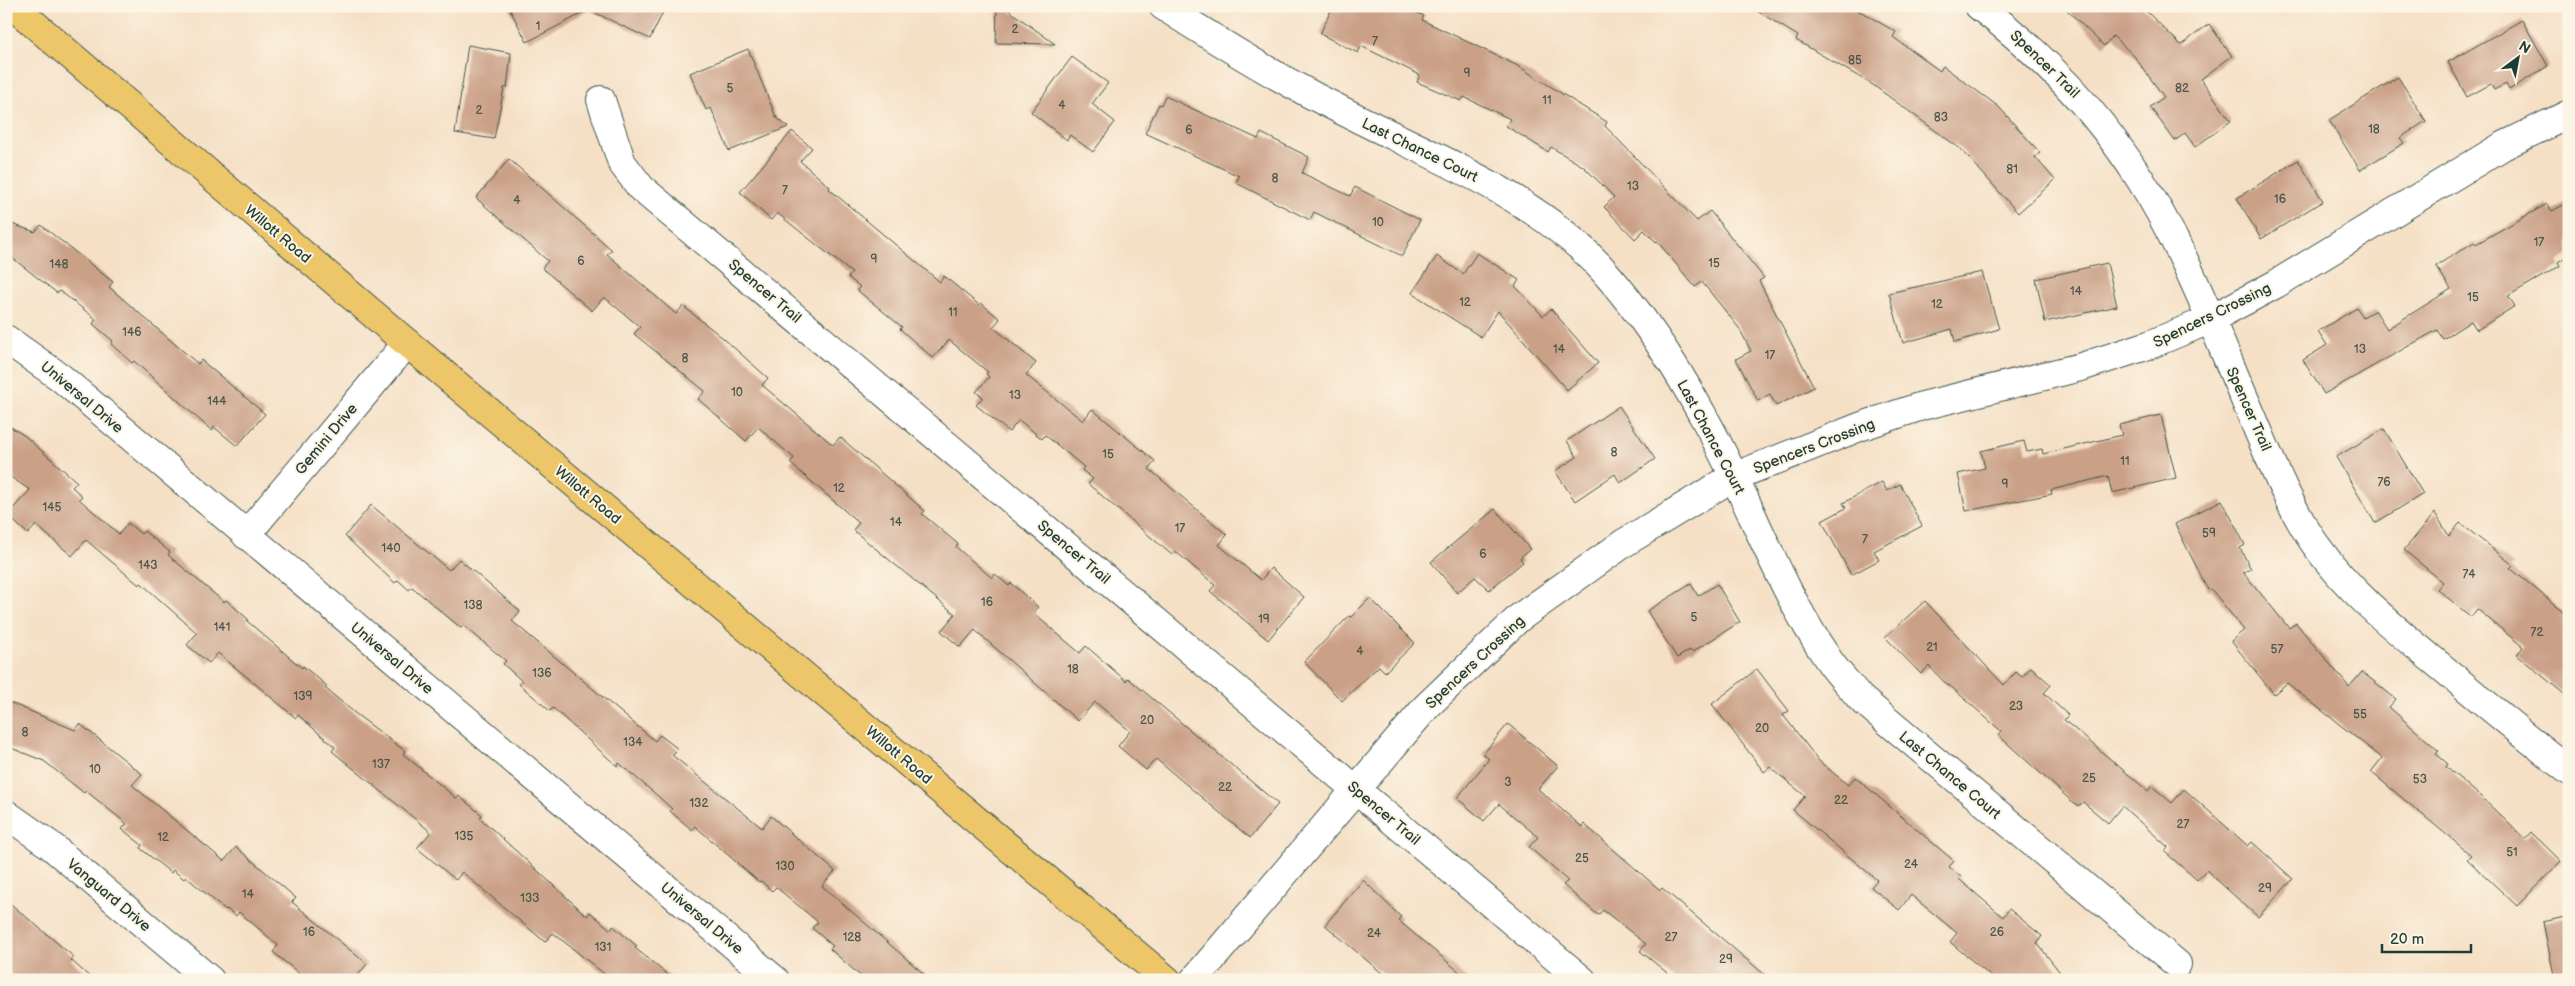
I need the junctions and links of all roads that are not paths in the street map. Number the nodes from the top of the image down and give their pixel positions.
1 (13, 6) edge
2 (1163, 6) edge
3 (1979, 6) edge
4 (602, 100) dead end
5 (2569, 114) edge
6 (2209, 320) junction
7 (6, 339) edge
8 (407, 343) junction
9 (1733, 477) junction
10 (246, 535) junction
11 (2569, 771) edge
12 (1355, 789) junction
13 (6, 814) edge
14 (2177, 964) dead end
15 (210, 980) edge
16 (775, 980) edge
17 (1167, 980) edge
18 (1194, 980) edge
19 (1582, 980) edge

1 - 8 main road, Willott Road
2 - 9 street, Last Chance Court
3 - 6 street, Spencer Trail
4 - 12 street, Spencer Trail
5 - 6 street, Spencers Crossing
6 - 9 street, Spencers Crossing
6 - 11 street, Spencer Trail
7 - 10 street, Universal Drive
8 - 10 street, Gemini Drive
8 - 17 main road, Willott Road
9 - 12 street, Spencers Crossing
9 - 14 street, Last Chance Court
10 - 16 street, Universal Drive
12 - 18 street, Spencers Crossing
12 - 19 street, Spencer Trail
13 - 15 street, Vanguard Drive

